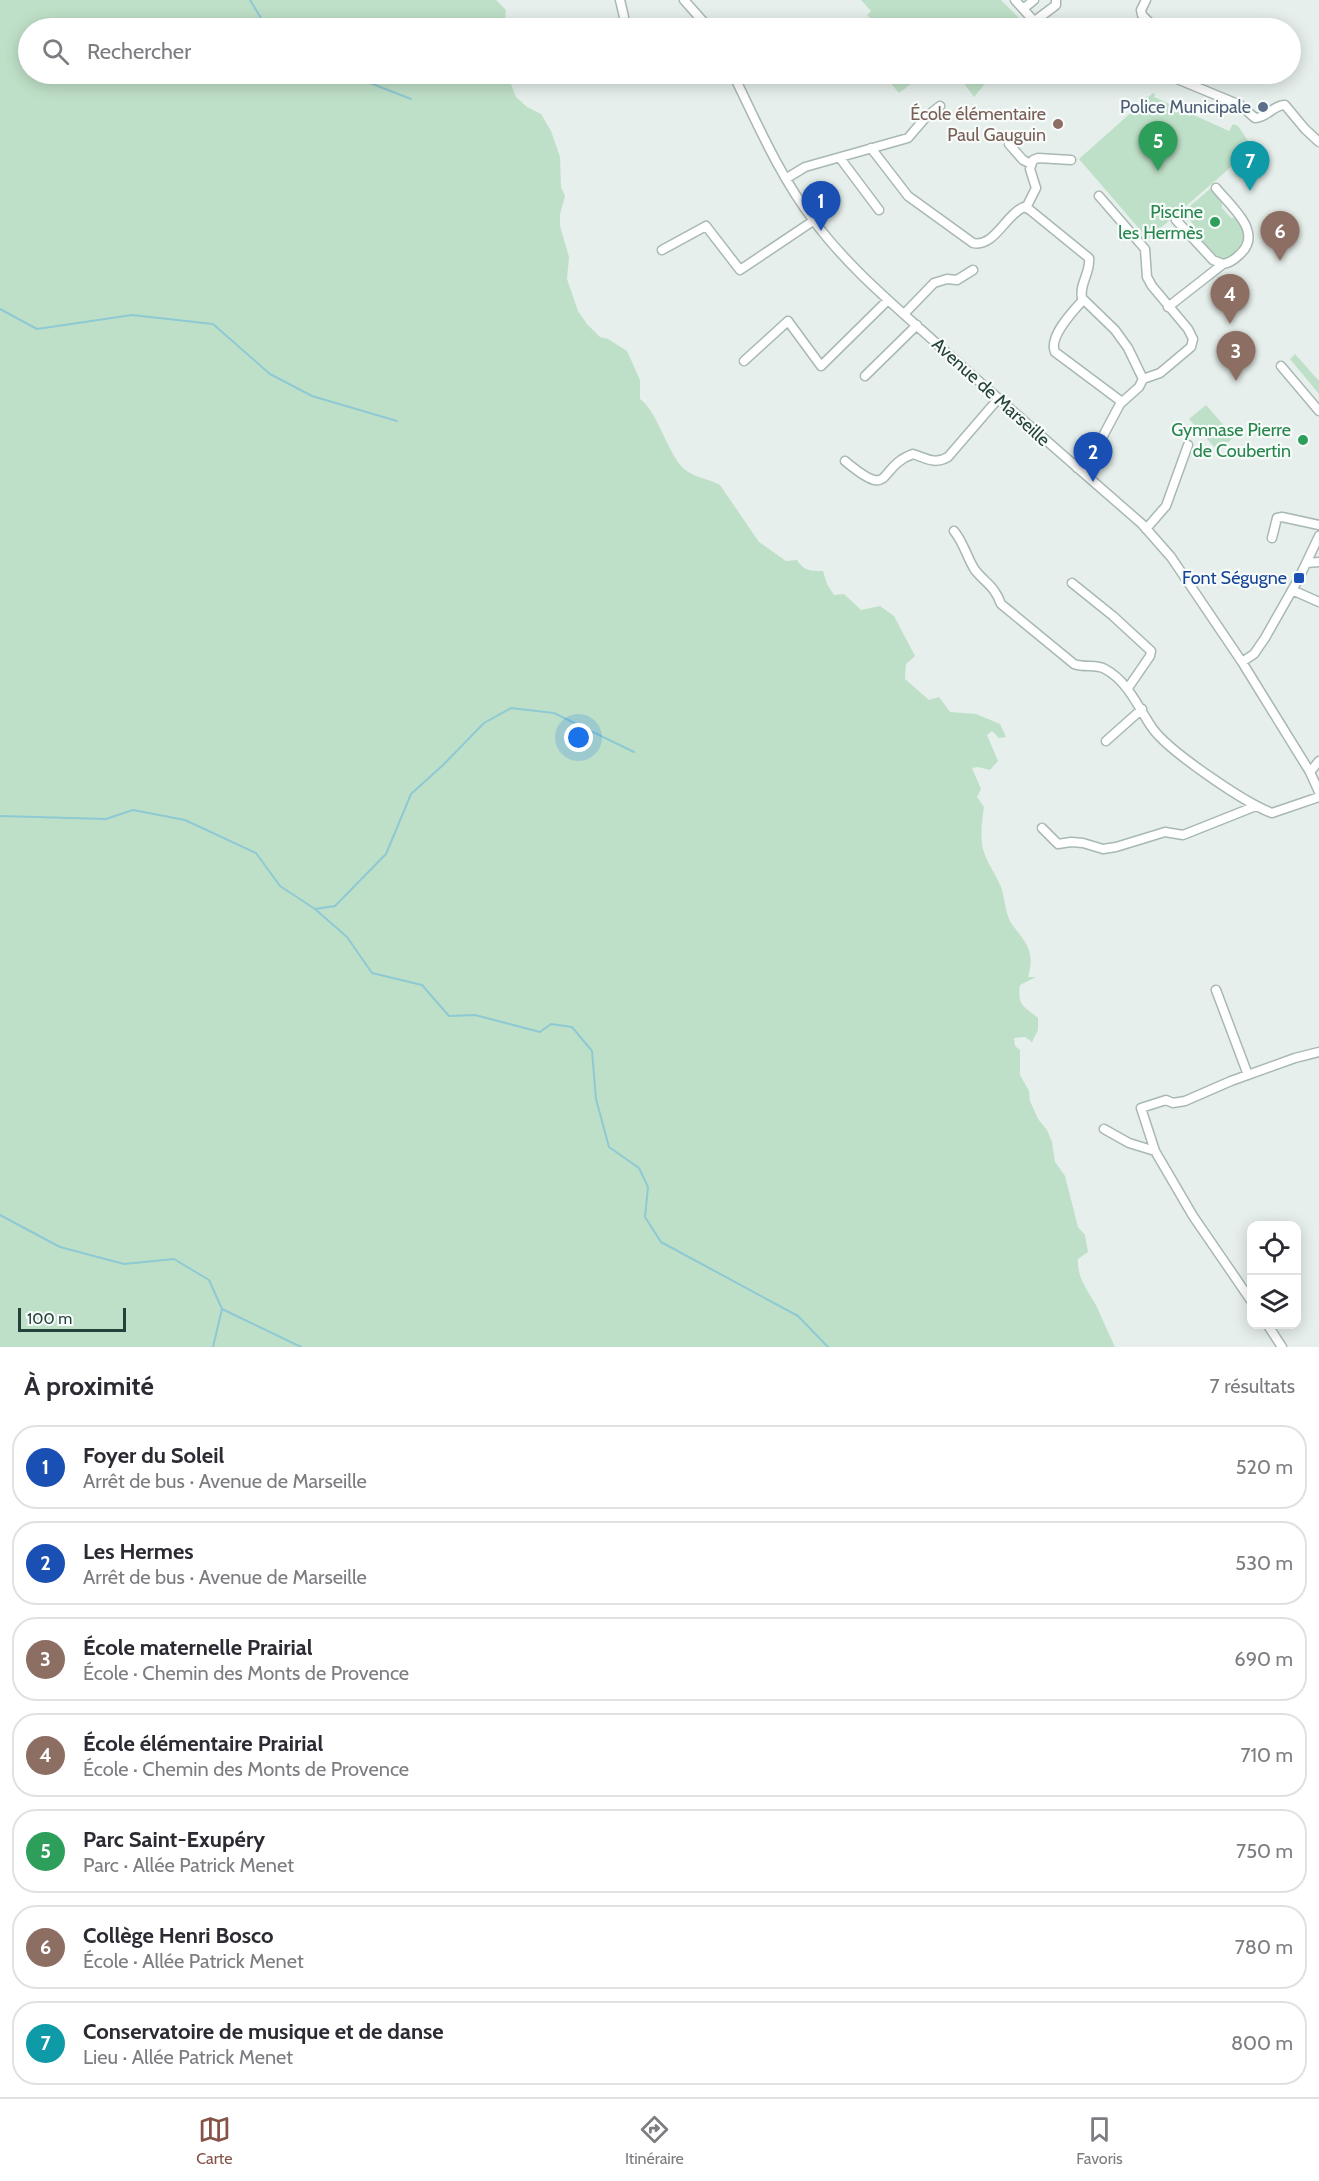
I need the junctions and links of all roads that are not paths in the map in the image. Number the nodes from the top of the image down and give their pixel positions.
1 (620, 0) edge
2 (684, 0) edge
3 (1015, 0) edge
4 (1034, 0) edge
5 (1056, 0) edge
6 (1146, 0) edge
7 (1023, 9) junction
8 (624, 18) edge
9 (702, 18) edge
10 (1034, 18) edge
11 (1038, 18) edge
12 (1145, 18) edge
13 (738, 84) edge
14 (1189, 84) edge
15 (940, 106) dead end
16 (1319, 142) edge
17 (1009, 144) dead end
18 (871, 148) junction
19 (840, 158) junction
20 (1071, 160) dead end
21 (1031, 164) junction
22 (787, 178) junction
23 (1216, 188) dead end
24 (1099, 196) dead end
25 (1026, 208) junction
26 (879, 210) dead end
27 (1176, 220) dead end
28 (813, 221) junction
29 (662, 250) dead end
30 (1223, 264) junction
31 (973, 270) dead end
32 (888, 300) junction
33 (1083, 300) junction
34 (1168, 307) junction
35 (904, 314) junction
36 (916, 325) junction
37 (744, 361) dead end
38 (1281, 366) dead end
39 (865, 376) dead end
40 (1143, 379) junction
41 (998, 399) junction
42 (1122, 402) junction
43 (1319, 411) edge
44 (1188, 445) dead end
45 (845, 461) dead end
46 (1077, 468) junction
47 (1319, 525) edge
48 (1146, 529) junction
49 (954, 531) dead end
50 (1319, 536) edge
51 (1272, 538) dead end
52 (1319, 562) edge
53 (1307, 563) junction
54 (1072, 583) dead end
55 (1292, 590) junction
56 (1319, 602) edge
57 (1242, 662) junction
58 (1128, 688) junction
59 (1142, 709) junction
60 (1106, 741) dead end
61 (1319, 761) edge
62 (1310, 772) junction
63 (1319, 792) edge
64 (1319, 797) edge
65 (1256, 806) junction
66 (1042, 828) dead end
67 (1216, 990) dead end
68 (1319, 1052) edge
69 (1248, 1075) junction
70 (1104, 1129) dead end
71 (1155, 1151) junction
72 (1247, 1296) edge
73 (1270, 1329) edge
74 (1282, 1347) edge

1 - 8 street
2 - 9 street
3 - 7 street
4 - 7 street
5 - 11 street
6 - 12 street
7 - 10 street
13 - 22 street, Avenue de Marseille
14 - 16 street
15 - 18 street
17 - 21 street
18 - 19 street
18 - 25 street
19 - 22 street
19 - 26 street
20 - 21 street
21 - 25 street
22 - 28 street, Avenue de Marseille
23 - 30 street
24 - 34 street
25 - 33 street
27 - 30 street
28 - 29 street
28 - 32 street, Avenue de Marseille
30 - 34 street
31 - 35 street
32 - 35 street, Avenue de Marseille
32 - 37 street
33 - 40 street
33 - 42 street
34 - 40 street
35 - 36 street, Avenue de Marseille
36 - 39 street
36 - 41 street, Avenue de Marseille
38 - 43 street
40 - 42 street
41 - 45 street
41 - 46 street, Avenue de Marseille
42 - 46 street
44 - 48 street
46 - 48 street, Avenue de Marseille
47 - 51 street
48 - 57 street, Avenue de Marseille
49 - 58 street
50 - 53 street
52 - 53 street
53 - 55 street
54 - 58 street
55 - 56 street
55 - 57 street
57 - 62 street, Avenue de Marseille
58 - 59 street
59 - 60 street
59 - 65 street
61 - 62 street
62 - 63 street, Avenue de Marseille
64 - 65 street
65 - 66 street
67 - 69 street
68 - 69 street
69 - 71 street
70 - 71 street
71 - 72 street
73 - 74 street

